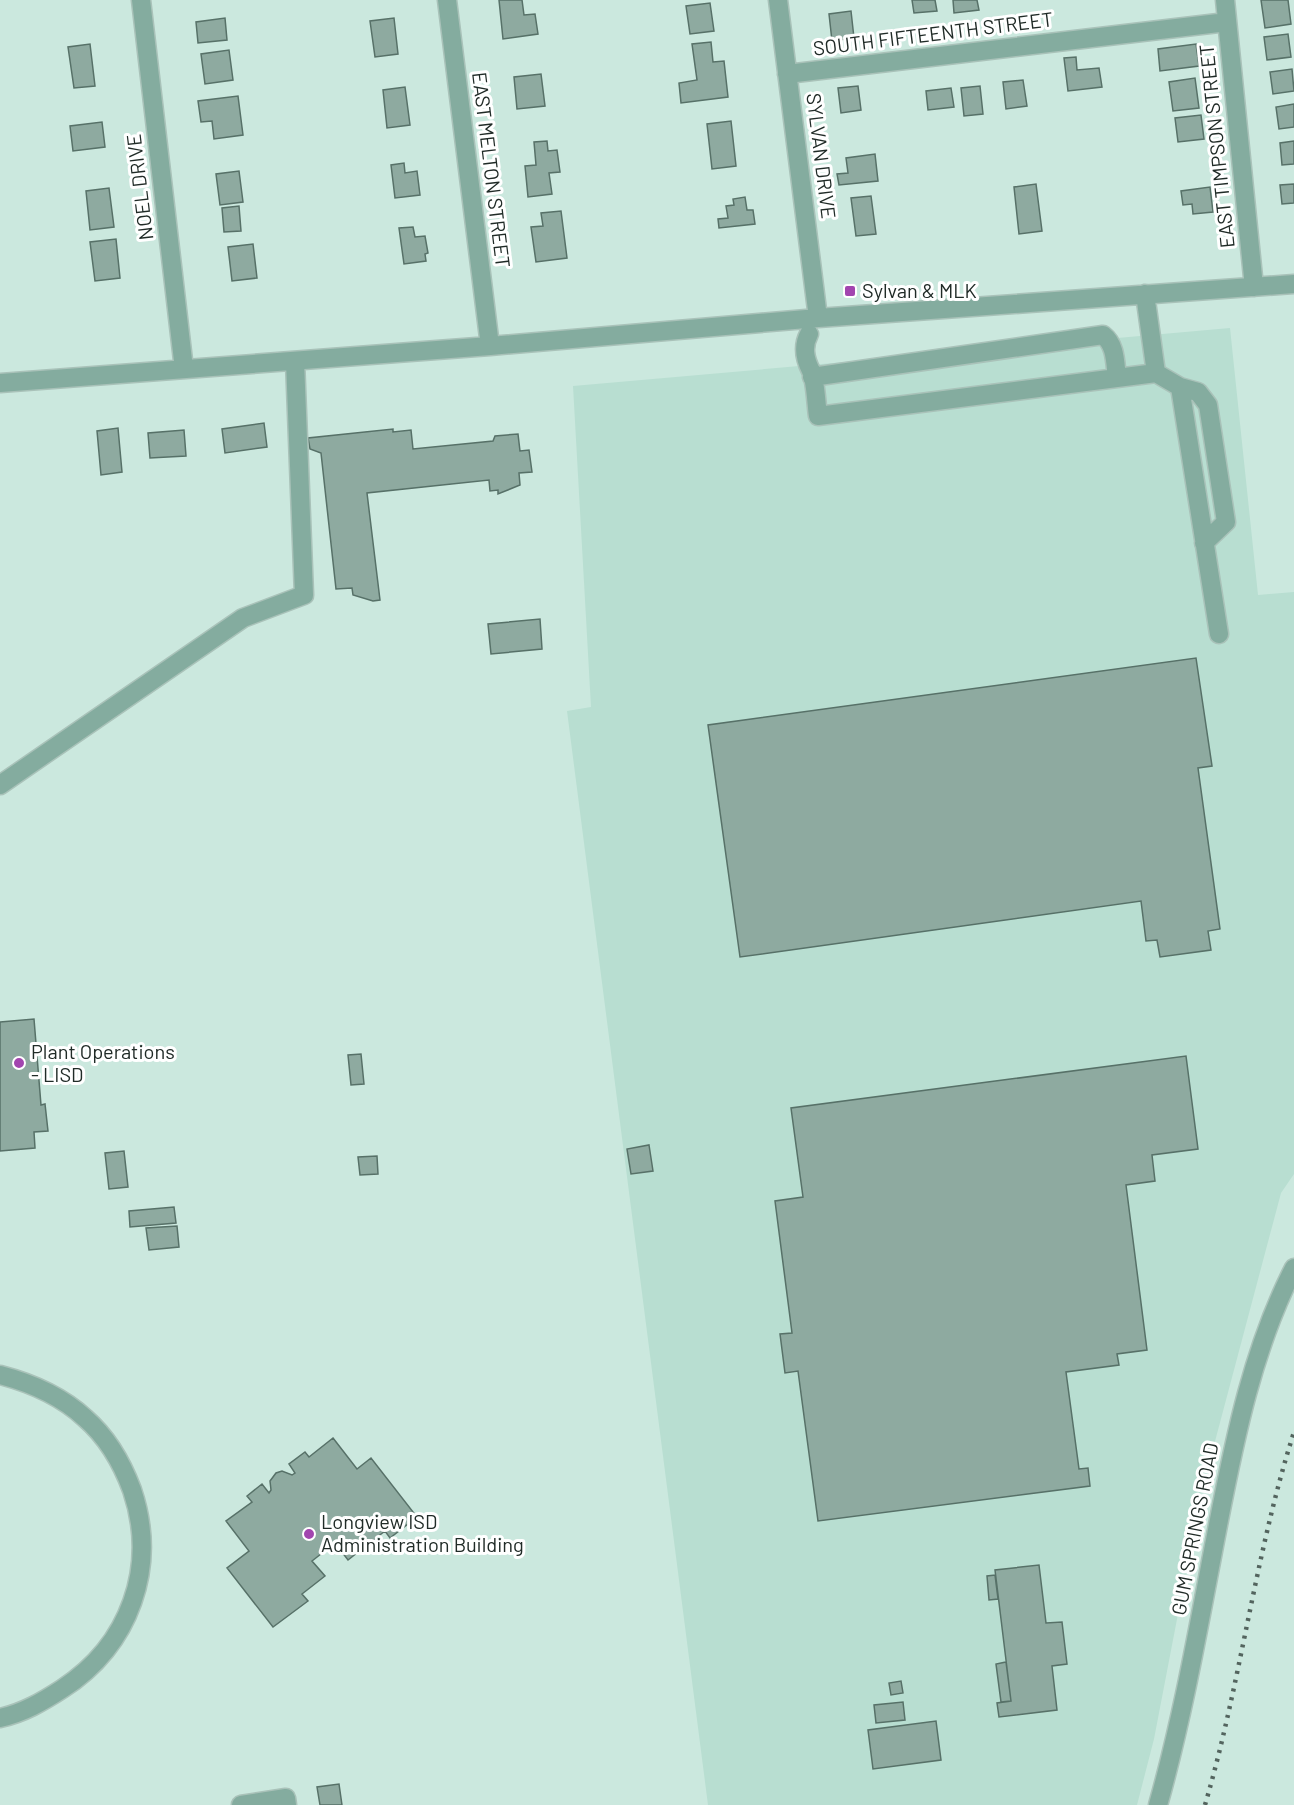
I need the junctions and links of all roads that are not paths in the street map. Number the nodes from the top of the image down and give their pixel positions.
1 (141, 0) edge
2 (447, 0) edge
3 (778, 0) edge
4 (1225, 0) edge
5 (1227, 22) junction
6 (787, 74) junction
7 (1294, 284) edge
8 (1254, 287) junction
9 (1145, 294) junction
10 (812, 323) junction
11 (490, 346) junction
12 (295, 361) junction
13 (184, 369) junction
14 (1156, 373) junction
15 (812, 374) junction
16 (1117, 378) junction
17 (0, 383) edge
18 (1219, 634) dead end
19 (0, 784) edge
20 (1294, 1268) edge
21 (0, 1375) edge
22 (0, 1718) edge
23 (241, 1805) edge
24 (287, 1805) edge
25 (1158, 1805) edge

1 - 13 street, NOEL DRIVE
2 - 11 street, EAST MELTON STREET
3 - 6 street, SYLVAN DRIVE
4 - 5 street, EAST TIMPSON STREET
5 - 6 street, SOUTH FIFTEENTH STREET
5 - 8 street, EAST TIMPSON STREET
6 - 10 street, SYLVAN DRIVE
7 - 8 street
8 - 9 street
9 - 10 street
9 - 14 street
10 - 11 street
10 - 15 street, SYLVAN DRIVE
11 - 12 street
12 - 13 street
12 - 19 street
13 - 17 street
14 - 16 street
14 - 18 street
15 - 16 street
15 - 16 street, SYLVAN DRIVE
20 - 25 street, GUM SPRINGS ROAD
21 - 22 street
23 - 24 street

